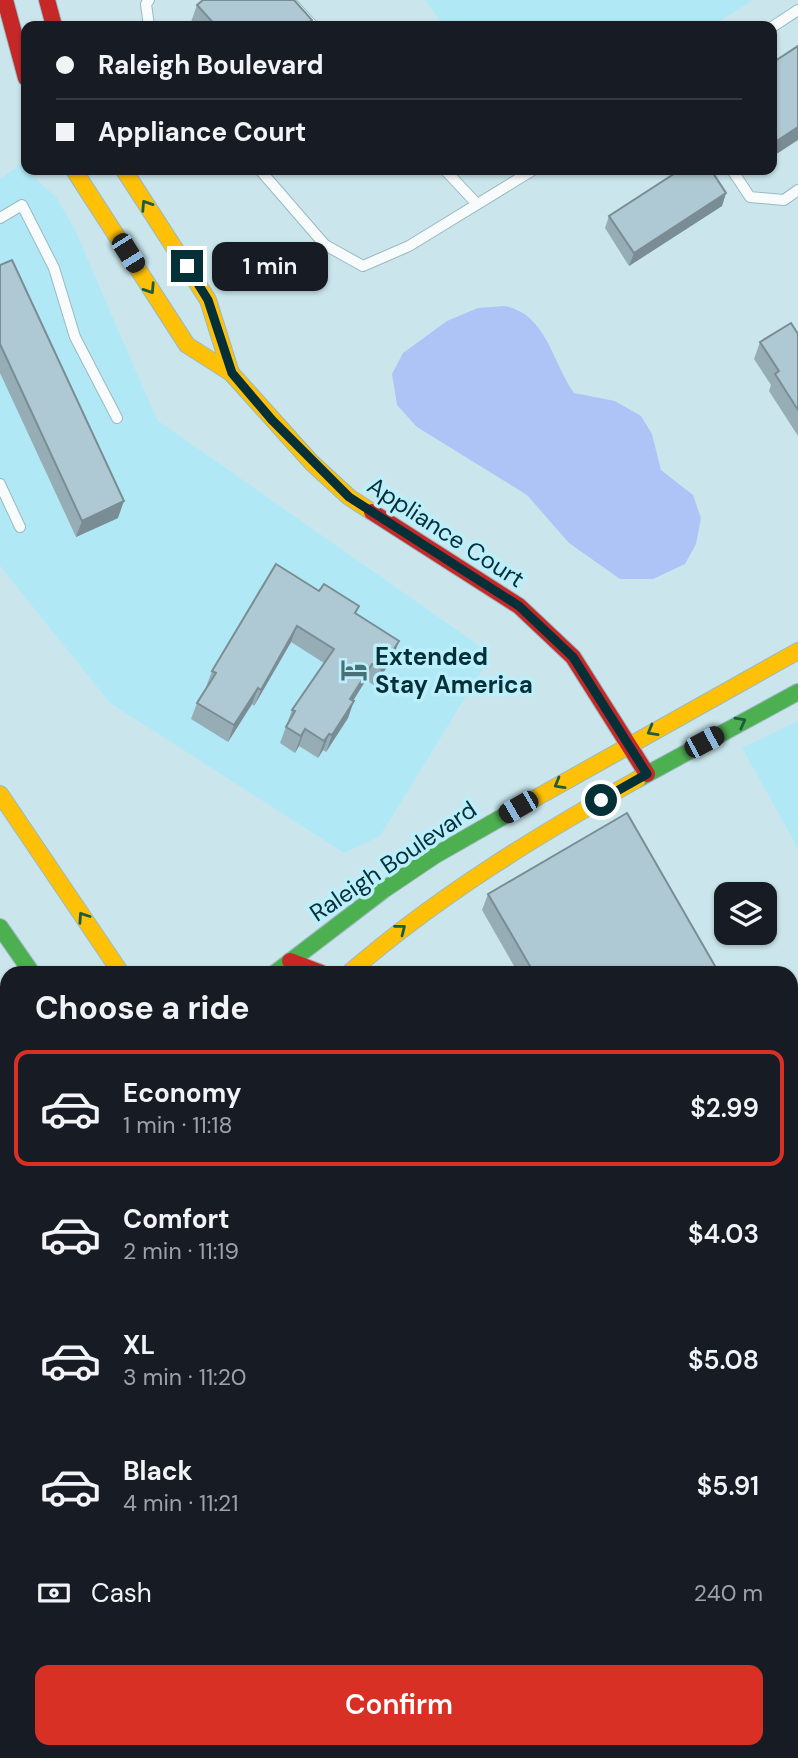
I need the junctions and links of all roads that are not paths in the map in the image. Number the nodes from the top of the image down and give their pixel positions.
1 (5, 0) edge
2 (47, 0) edge
3 (149, 0) edge
4 (289, 0) edge
5 (798, 10) edge
6 (53, 21) edge
7 (148, 21) edge
8 (308, 21) edge
9 (777, 24) edge
10 (21, 59) edge
11 (77, 175) edge
12 (127, 175) edge
13 (264, 175) edge
14 (450, 175) edge
15 (525, 175) edge
16 (735, 175) edge
17 (798, 190) edge
18 (477, 204) junction
19 (0, 218) edge
20 (232, 373) junction
21 (117, 418) dead end
22 (0, 484) edge
23 (20, 527) dead end
24 (798, 651) edge
25 (798, 692) edge
26 (629, 744) junction
27 (647, 774) junction
28 (0, 794) edge
29 (0, 927) edge
30 (290, 961) junction
31 (27, 966) edge
32 (116, 966) edge
33 (284, 966) edge
34 (303, 966) edge
35 (357, 966) edge

1 - 10 main road
2 - 6 main road
3 - 7 lane
4 - 8 lane
5 - 9 lane
11 -> 20 main road, Appliance Court
20 -> 12 main road, Appliance Court
13 - 18 lane
14 - 18 lane
15 - 18 lane
16 - 17 lane
19 - 21 lane
20 - 26 main road, Appliance Court
22 - 23 lane
24 -> 26 main road, Raleigh Boulevard
27 -> 25 main road
26 - 27 main road, Appliance Court
26 -> 30 main road, Raleigh Boulevard
35 -> 27 main road
32 -> 28 main road
29 - 31 main road
30 - 33 main road, Raleigh Boulevard
30 - 34 main road

